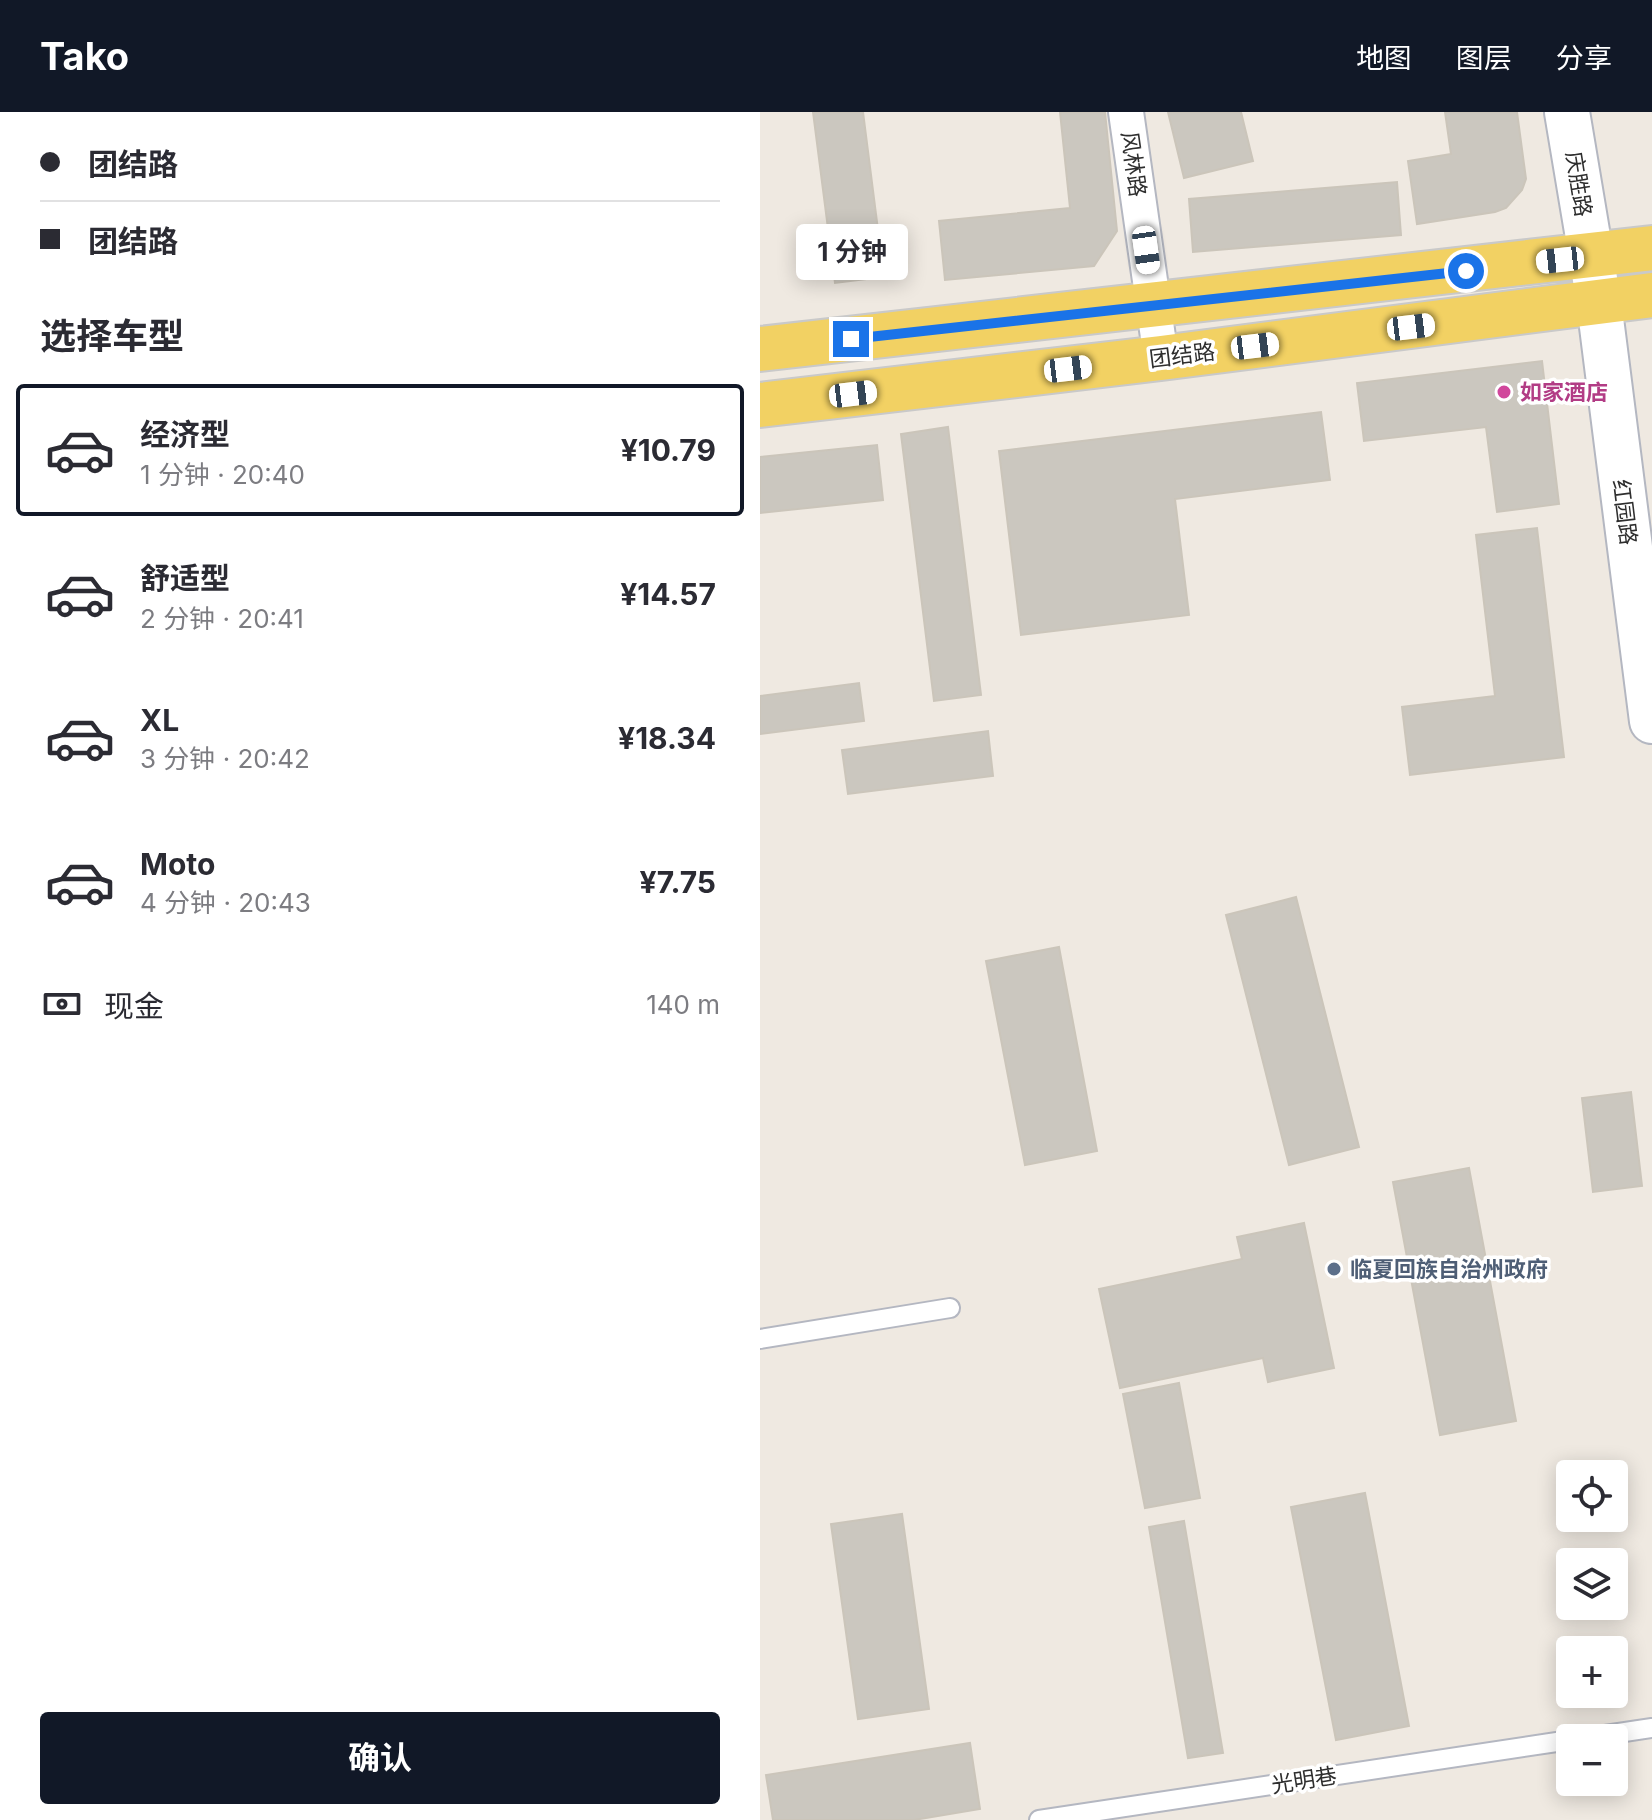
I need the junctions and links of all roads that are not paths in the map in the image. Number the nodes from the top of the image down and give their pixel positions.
1 (1126, 112) edge
2 (1567, 112) edge
3 (1652, 248) edge
4 (1591, 257) junction
5 (1652, 295) edge
6 (1599, 303) junction
7 (1154, 305) junction
8 (760, 349) edge
9 (1161, 358) junction
10 (760, 405) edge
11 (1652, 721) edge
12 (950, 1308) dead end
13 (760, 1339) edge
14 (1652, 1728) edge
15 (1628, 1732) edge
16 (1556, 1742) edge
17 (1039, 1820) edge

1 - 7 street, 风林路
2 - 4 main road, 庆胜路
3 - 4 main road
4 - 6 main road, 庆胜路
4 - 7 main road
5 - 6 main road, 团结路
6 - 9 main road, 团结路
6 - 11 main road, 红园路
7 - 8 main road
7 - 9 street, 风林路
9 - 10 main road, 团结路
12 - 13 lane
14 - 15 lane
16 - 17 lane, 光明巷

